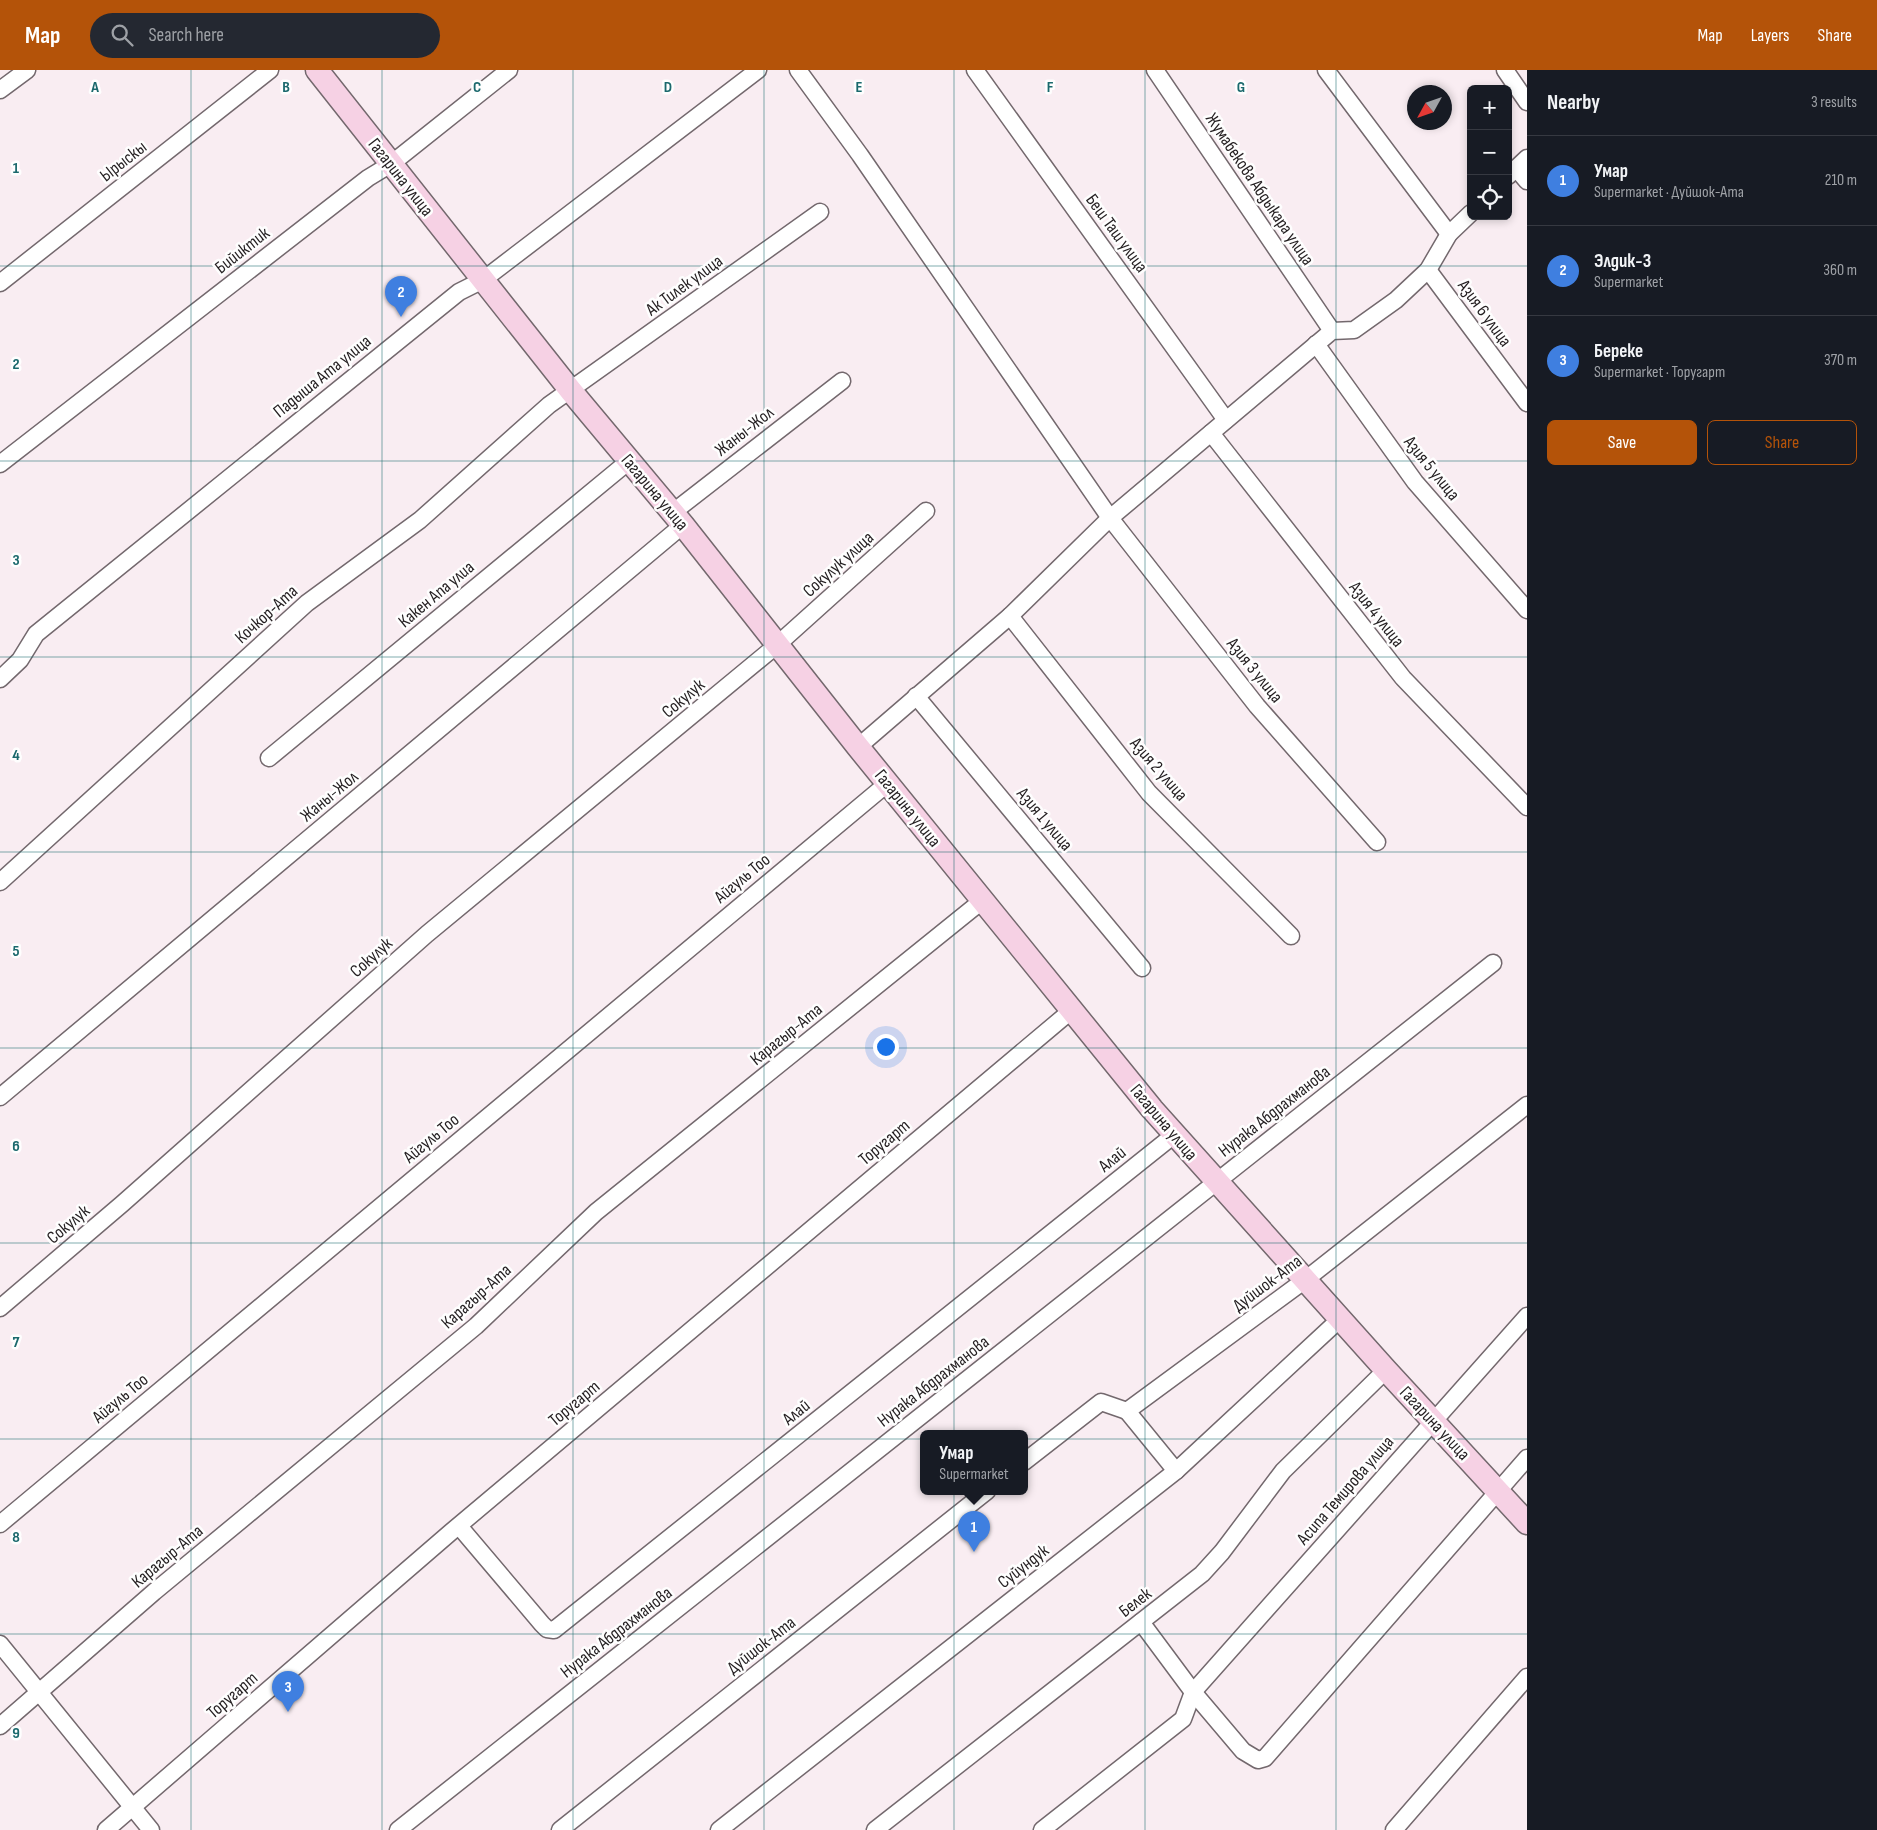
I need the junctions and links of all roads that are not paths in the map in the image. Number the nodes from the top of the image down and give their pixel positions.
1 (28, 70) edge
2 (270, 70) edge
3 (317, 70) edge
4 (509, 70) edge
5 (758, 70) edge
6 (798, 70) edge
7 (975, 70) edge
8 (1155, 70) edge
9 (1326, 70) edge
10 (1505, 70) edge
11 (0, 90) edge
12 (1527, 102) edge
13 (391, 164) junction
14 (1517, 167) edge
15 (1527, 181) edge
16 (820, 212) dead end
17 (1467, 216) edge
18 (1449, 234) junction
19 (1428, 270) junction
20 (483, 280) junction
21 (0, 283) edge
22 (1332, 330) junction
23 (1316, 344) junction
24 (842, 381) dead end
25 (571, 390) junction
26 (1527, 404) edge
27 (1226, 420) junction
28 (1211, 433) junction
29 (629, 461) junction
30 (0, 464) edge
31 (926, 511) dead end
32 (1110, 518) junction
33 (677, 519) junction
34 (1527, 610) edge
35 (1010, 616) junction
36 (777, 646) junction
37 (0, 678) edge
38 (916, 696) junction
39 (858, 747) junction
40 (269, 758) dead end
41 (888, 783) junction
42 (1527, 807) edge
43 (1377, 842) dead end
44 (0, 882) edge
45 (983, 900) junction
46 (1291, 936) dead end
47 (1493, 963) dead end
48 (1142, 968) dead end
49 (1072, 1010) junction
50 (0, 1097) edge
51 (1527, 1105) edge
52 (1174, 1135) junction
53 (1216, 1182) junction
54 (1305, 1280) junction
55 (0, 1308) edge
56 (1527, 1316) edge
57 (1340, 1319) junction
58 (1386, 1370) junction
59 (1127, 1411) junction
60 (1433, 1421) junction
61 (1527, 1458) edge
62 (1028, 1459) edge
63 (1176, 1471) junction
64 (1497, 1491) junction
65 (982, 1495) edge
66 (1527, 1523) edge
67 (0, 1524) edge
68 (459, 1526) junction
69 (1141, 1622) junction
70 (0, 1644) edge
71 (1527, 1677) edge
72 (39, 1692) junction
73 (1193, 1692) junction
74 (0, 1726) edge
75 (133, 1807) junction
76 (106, 1830) edge
77 (151, 1830) edge
78 (398, 1830) edge
79 (560, 1830) edge
80 (719, 1830) edge
81 (875, 1830) edge
82 (1042, 1830) edge
83 (1394, 1830) edge

1 - 11 street
2 - 21 street, Ырыскы
3 - 13 main road, Гагарина улица
4 - 13 street, Бийиктик
5 - 20 street, Падыша Ата улица
6 - 32 street, Азия 3 улица
7 - 27 street, Беш Таш улица
8 - 22 street, Жумабекова Абдыкара улица
9 - 18 street
10 - 12 street
13 - 20 main road, Гагарина улица
13 - 30 street, Бийиктик
14 - 15 street
16 - 25 street, Ак Тилек улица
17 - 18 street
18 - 19 street
19 - 22 street
19 - 26 street, Азия 6 улица
20 - 25 main road, Гагарина улица
20 - 37 street, Падыша Ата улица
22 - 23 street
23 - 27 street
23 - 34 street, Азия 5 улица
24 - 33 street, Жаны-Жол
25 - 29 main road, Гагарина улица
25 - 44 street, Кочкор-Ата
27 - 28 street
28 - 32 street
28 - 42 street, Азия 4 улица
29 - 33 main road, Гагарина улица
29 - 40 street, Какен Апа улиа
31 - 36 street, Сокулук улица
32 - 35 street
32 - 43 street, Азия 3 улица
33 - 36 main road, Гагарина улица
33 - 50 street, Жаны-Жол
35 - 38 street
35 - 46 street, Азия 2 улица
36 - 39 main road, Гагарина улица
36 - 55 street, Сокулук
38 - 39 street
38 - 48 street, Азия 1 улица
39 - 41 main road, Гагарина улица
41 - 45 main road, Гагарина улица
41 - 67 street, Айгуль Тоо
45 - 49 main road, Гагарина улица
45 - 72 street, Карагыр-Ата
47 - 53 street, Нурака Абдрахманова
49 - 52 main road, Гагарина улица
49 - 68 street, Торугарт
51 - 54 street, Дуйшок-Ата
52 - 53 main road, Гагарина улица
52 - 68 street, Алай
53 - 54 main road, Гагарина улица
53 - 78 street, Нурака Абдрахманова
54 - 57 main road, Гагарина улица
54 - 59 street, Дуйшок-Ата
56 - 60 street, Асипа Темирова улица
57 - 58 main road, Гагарина улица
57 - 63 street, Суйундук
58 - 60 main road, Гагарина улица
58 - 69 street, Белек
59 - 62 street
59 - 63 street
60 - 64 main road, Гагарина улица
60 - 73 street, Асипа Темирова улица
61 - 64 street
63 - 80 street, Суйундук
64 - 66 main road, Гагарина улица
64 - 73 street
65 - 79 street, Дуйшок-Ата
68 - 75 street, Торугарт
69 - 73 street
69 - 81 street, Белек
70 - 72 street
71 - 83 street
72 - 74 street, Карагыр-Ата
72 - 75 street
73 - 82 street
75 - 76 street, Торугарт
75 - 77 street

